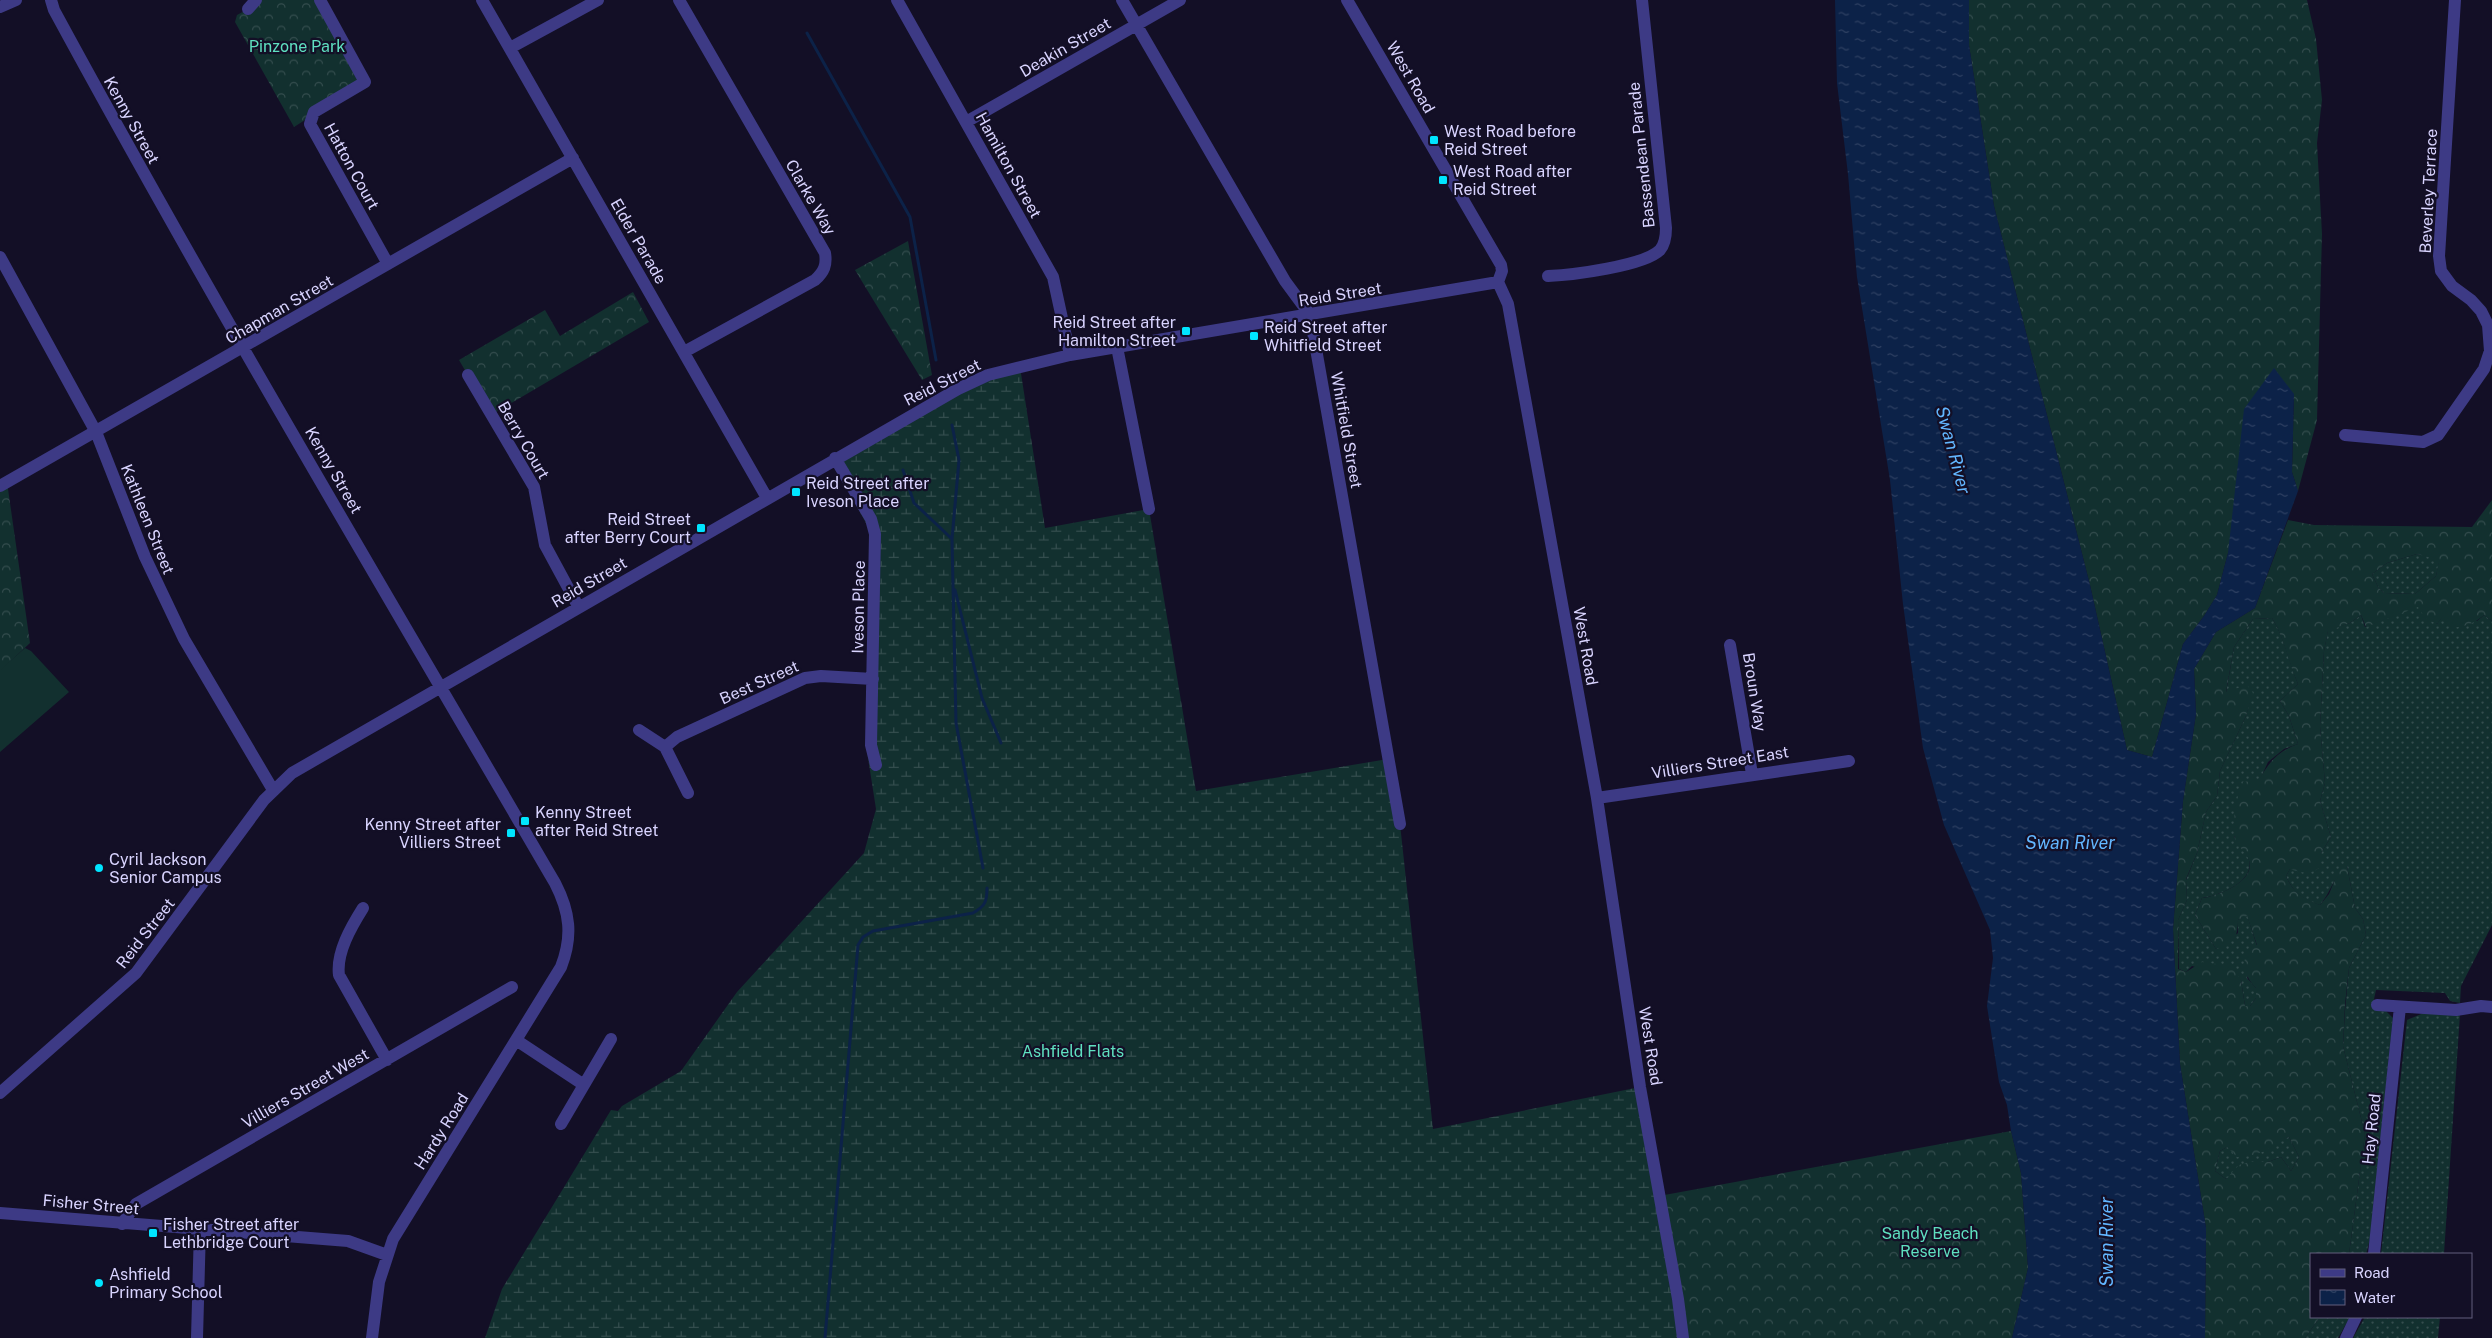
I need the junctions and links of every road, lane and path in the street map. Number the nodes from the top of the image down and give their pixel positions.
1 (3, 0) edge
2 (16, 0) edge
3 (42, 0) edge
4 (320, 0) edge
5 (482, 0) edge
6 (598, 0) edge
7 (679, 0) edge
8 (897, 0) edge
9 (1122, 0) edge
10 (1180, 0) edge
11 (1347, 0) edge
12 (1642, 0) edge
13 (2455, 0) edge
14 (52, 5) edge
15 (0, 6) edge
16 (1136, 25) junction
17 (510, 48) junction
18 (966, 122) junction
19 (573, 158) junction
20 (0, 257) edge
21 (388, 264) junction
22 (1548, 276) dead end
23 (1498, 282) junction
24 (1310, 315) junction
25 (1117, 347) junction
26 (244, 348) junction
27 (684, 352) junction
28 (1070, 355) junction
29 (468, 375) dead end
30 (96, 432) junction
31 (2345, 435) dead end
32 (835, 458) junction
33 (0, 486) edge
34 (767, 498) junction
35 (1149, 509) dead end
36 (578, 606) junction
37 (1730, 645) dead end
38 (873, 679) junction
39 (441, 686) junction
40 (639, 730) dead end
41 (665, 747) junction
42 (1849, 761) dead end
43 (876, 765) dead end
44 (1752, 774) junction
45 (273, 790) junction
46 (688, 793) dead end
47 (1597, 798) junction
48 (1400, 824) dead end
49 (364, 908) dead end
50 (567, 952) joint
51 (512, 987) dead end
52 (2377, 1005) dead end
53 (2400, 1007) junction
54 (2492, 1007) edge
55 (611, 1038) dead end
56 (516, 1040) junction
57 (387, 1060) junction
58 (584, 1085) junction
59 (0, 1093) edge
60 (561, 1124) dead end
61 (0, 1213) edge
62 (122, 1224) junction
63 (200, 1228) junction
64 (2374, 1253) edge
65 (387, 1255) junction
66 (2356, 1318) edge
67 (197, 1338) edge
68 (372, 1338) edge
69 (1683, 1338) edge
70 (2346, 1338) edge

1 - 15 street
2 - 15 street
3 - 14 street, Kenny Street
4 - 21 street, Hatton Court
5 - 17 street, Elder Parade
6 - 17 street
7 - 27 street, Clarke Way
8 - 18 street, Hamilton Street
9 - 16 street, Whitfield Street
10 - 16 street, Deakin Street
11 - 23 street, West Road
12 - 22 street, Bassendean Parade
13 - 31 street, Beverley Terrace
14 - 26 street, Kenny Street
16 - 18 street, Deakin Street
16 - 24 street, Whitfield Street
17 - 19 street, Elder Parade
18 - 28 street, Hamilton Street
19 - 21 street, Chapman Street
19 - 27 street, Elder Parade
20 - 30 street, Kathleen Street
21 - 26 street, Chapman Street
23 - 24 street, Reid Street
23 - 47 street, West Road
24 - 25 street, Reid Street
24 - 48 street, Whitfield Street
25 - 28 street, Reid Street
25 - 35 street
26 - 30 street, Chapman Street
26 - 39 street, Kenny Street
27 - 34 street, Elder Parade
28 - 32 street, Reid Street
29 - 36 street, Berry Court
30 - 33 street, Chapman Street
30 - 45 street, Kathleen Street
32 - 34 street, Reid Street
32 - 38 street, Iveson Place
34 - 36 street, Reid Street
36 - 39 street, Reid Street
37 - 44 street, Broun Way
38 - 41 street, Best Street
38 - 43 street, Iveson Place
39 - 45 street, Reid Street
39 - 50 street, Kenny Street
40 - 41 street
41 - 46 street
42 - 44 street, Villiers Street East
44 - 47 street, Villiers Street East
45 - 59 street, Reid Street
47 - 69 street, West Road
49 - 57 street
50 - 56 street, Hardy Road
51 - 57 street, Villiers Street West
52 - 53 street
53 - 54 street
53 - 64 street, Hay Road
55 - 58 street
56 - 58 street
56 - 65 street, Hardy Road
57 - 62 street, Villiers Street West
58 - 60 street
61 - 62 street, Fisher Street
62 - 63 street, Fisher Street
63 - 65 street, Fisher Street
63 - 67 street
65 - 68 street, Hardy Road
66 - 70 street

